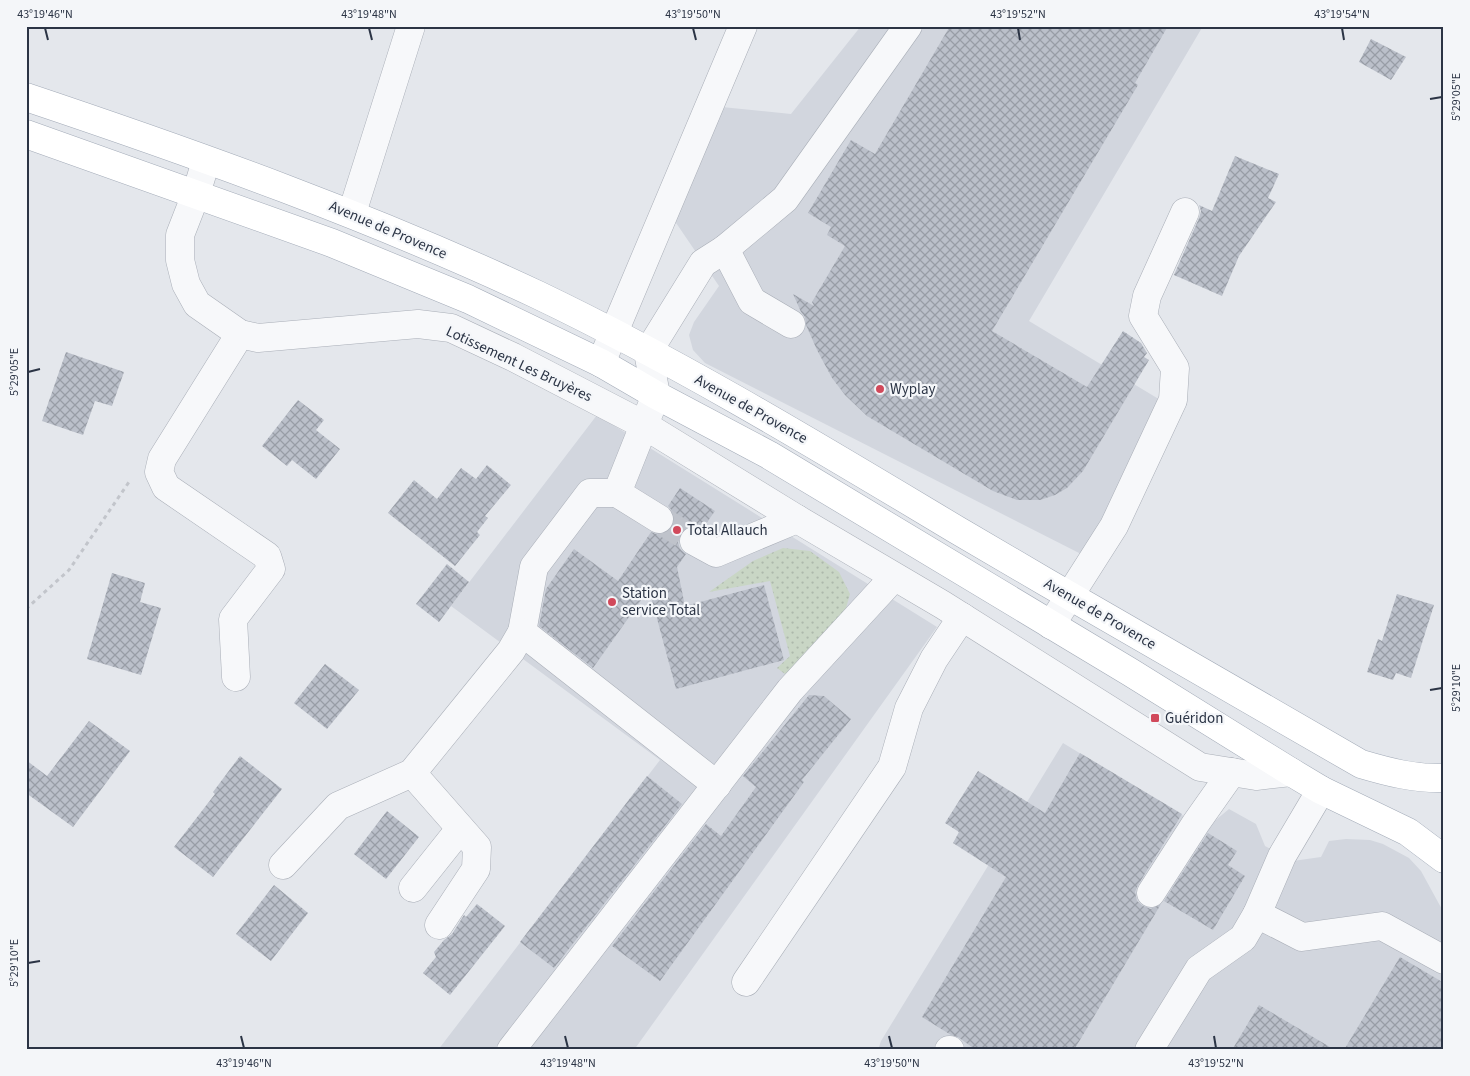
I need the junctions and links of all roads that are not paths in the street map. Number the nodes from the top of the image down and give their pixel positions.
1 (411, 26) edge
2 (743, 26) edge
3 (908, 26) edge
4 (26, 97) edge
5 (26, 134) edge
6 (206, 160) junction
7 (196, 194) junction
8 (1185, 212) dead end
9 (352, 214) junction
10 (725, 249) junction
11 (791, 324) dead end
12 (240, 334) junction
13 (613, 334) junction
14 (648, 352) junction
15 (601, 363) junction
16 (656, 395) junction
17 (644, 424) junction
18 (617, 492) junction
19 (659, 519) tunnel mouth
20 (797, 519) junction
21 (694, 541) tunnel mouth
22 (894, 576) junction
23 (1070, 596) junction
24 (962, 617) junction
25 (1051, 625) junction
26 (522, 632) junction
27 (236, 677) dead end
28 (1232, 772) junction
29 (1291, 772) junction
30 (412, 773) junction
31 (1444, 778) edge
32 (717, 785) junction
33 (1321, 790) junction
34 (460, 829) junction
35 (1444, 859) edge
36 (283, 865) dead end
37 (413, 888) dead end
38 (1151, 893) dead end
39 (1257, 914) junction
40 (439, 925) dead end
41 (1444, 960) edge
42 (746, 982) dead end
43 (511, 1050) edge
44 (1149, 1050) edge

1 - 9 street
2 - 13 street
3 - 10 street
4 - 6 main road, Avenue de Provence
5 - 7 main road
6 - 7 street, Lotissement Les Bruyères
6 - 9 main road, Avenue de Provence
7 - 12 street, Lotissement Les Bruyères
7 - 15 main road
8 - 23 street
9 - 13 main road, Avenue de Provence
10 - 11 street
10 - 14 street
12 - 17 street, Lotissement Les Bruyères
12 - 27 street
13 - 14 main road, Avenue de Provence
13 - 15 street
14 - 16 street
14 - 23 main road, Avenue de Provence
15 - 16 main road
16 - 17 street
16 - 25 main road
17 - 18 street
17 - 20 street
18 - 19 street
18 - 26 street
20 - 21 street
20 - 22 street
22 - 24 street
22 - 32 street
23 - 25 street
23 - 31 main road, Avenue de Provence
24 - 28 street
24 - 42 street
25 - 29 main road
26 - 30 street
26 - 32 street
28 - 29 street
28 - 38 street
29 - 33 main road
30 - 34 street
30 - 36 street
32 - 43 street
33 - 35 main road
33 - 39 street
34 - 37 street
34 - 40 street
39 - 41 street
39 - 44 street

